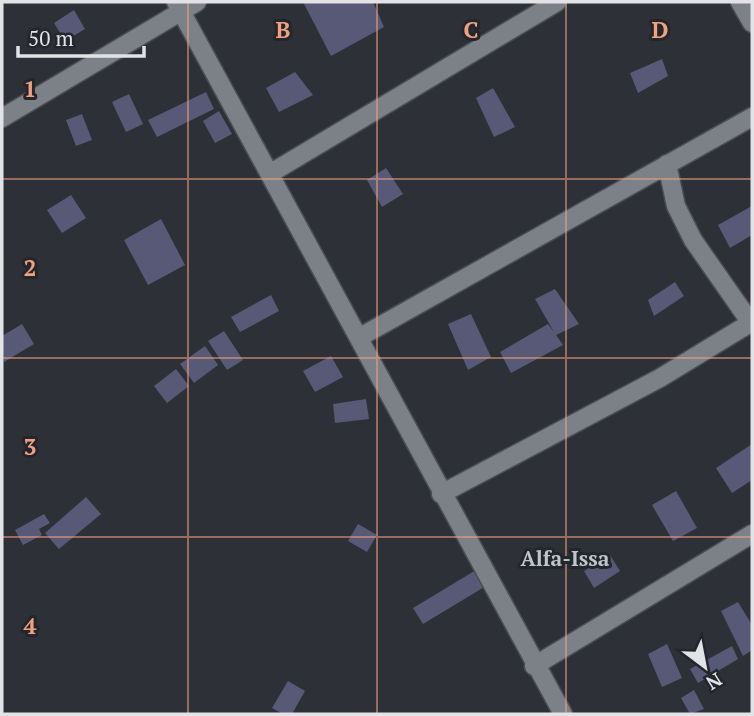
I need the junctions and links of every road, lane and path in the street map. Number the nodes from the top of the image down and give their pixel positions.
1 (558, 2) edge
2 (185, 5) edge
3 (752, 117) edge
4 (2, 118) edge
5 (667, 164) junction
6 (271, 173) junction
7 (752, 322) edge
8 (360, 337) junction
9 (441, 494) junction
10 (752, 534) edge
11 (534, 666) junction
12 (563, 714) edge

1 - 6 street
2 - 4 street
2 - 6 street
3 - 5 street
5 - 7 street
5 - 8 street
6 - 8 street
7 - 9 street
8 - 9 street
9 - 11 street
10 - 11 street
11 - 12 street

